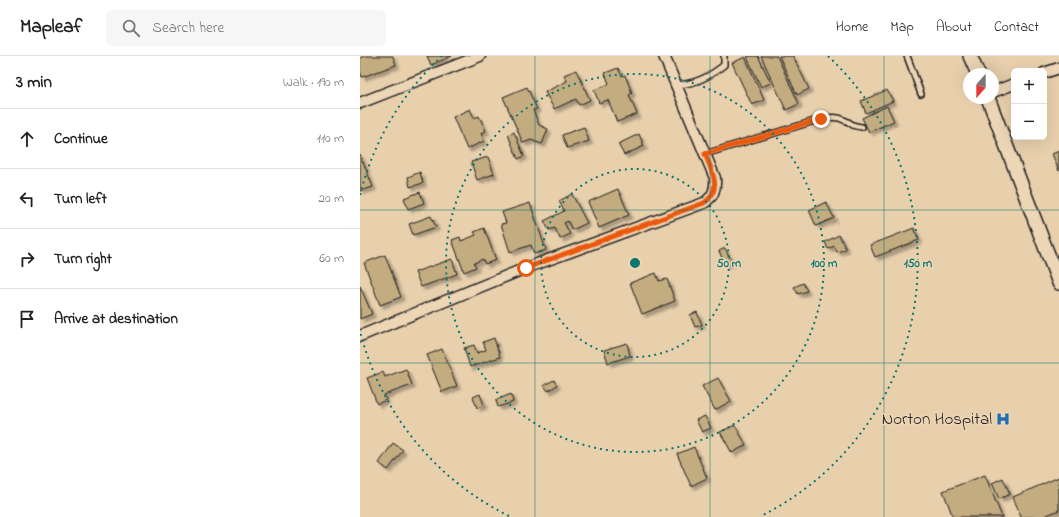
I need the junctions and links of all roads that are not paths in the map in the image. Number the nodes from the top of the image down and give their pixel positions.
1 (480, 56) edge
2 (664, 56) edge
3 (724, 56) edge
4 (907, 56) edge
5 (970, 56) edge
6 (975, 68) edge
7 (1059, 68) edge
8 (1047, 72) edge
9 (1011, 85) edge
10 (675, 86) junction
11 (999, 90) edge
12 (921, 94) dead end
13 (360, 103) edge
14 (990, 104) edge
15 (862, 127) dead end
16 (705, 154) junction
17 (1059, 283) edge
18 (360, 336) edge

1 - 13 street
2 - 10 street
3 - 10 lane
4 - 12 lane
5 - 6 street
7 - 8 street
9 - 11 street
10 - 16 street
14 - 17 street
15 - 16 lane
16 - 18 street

